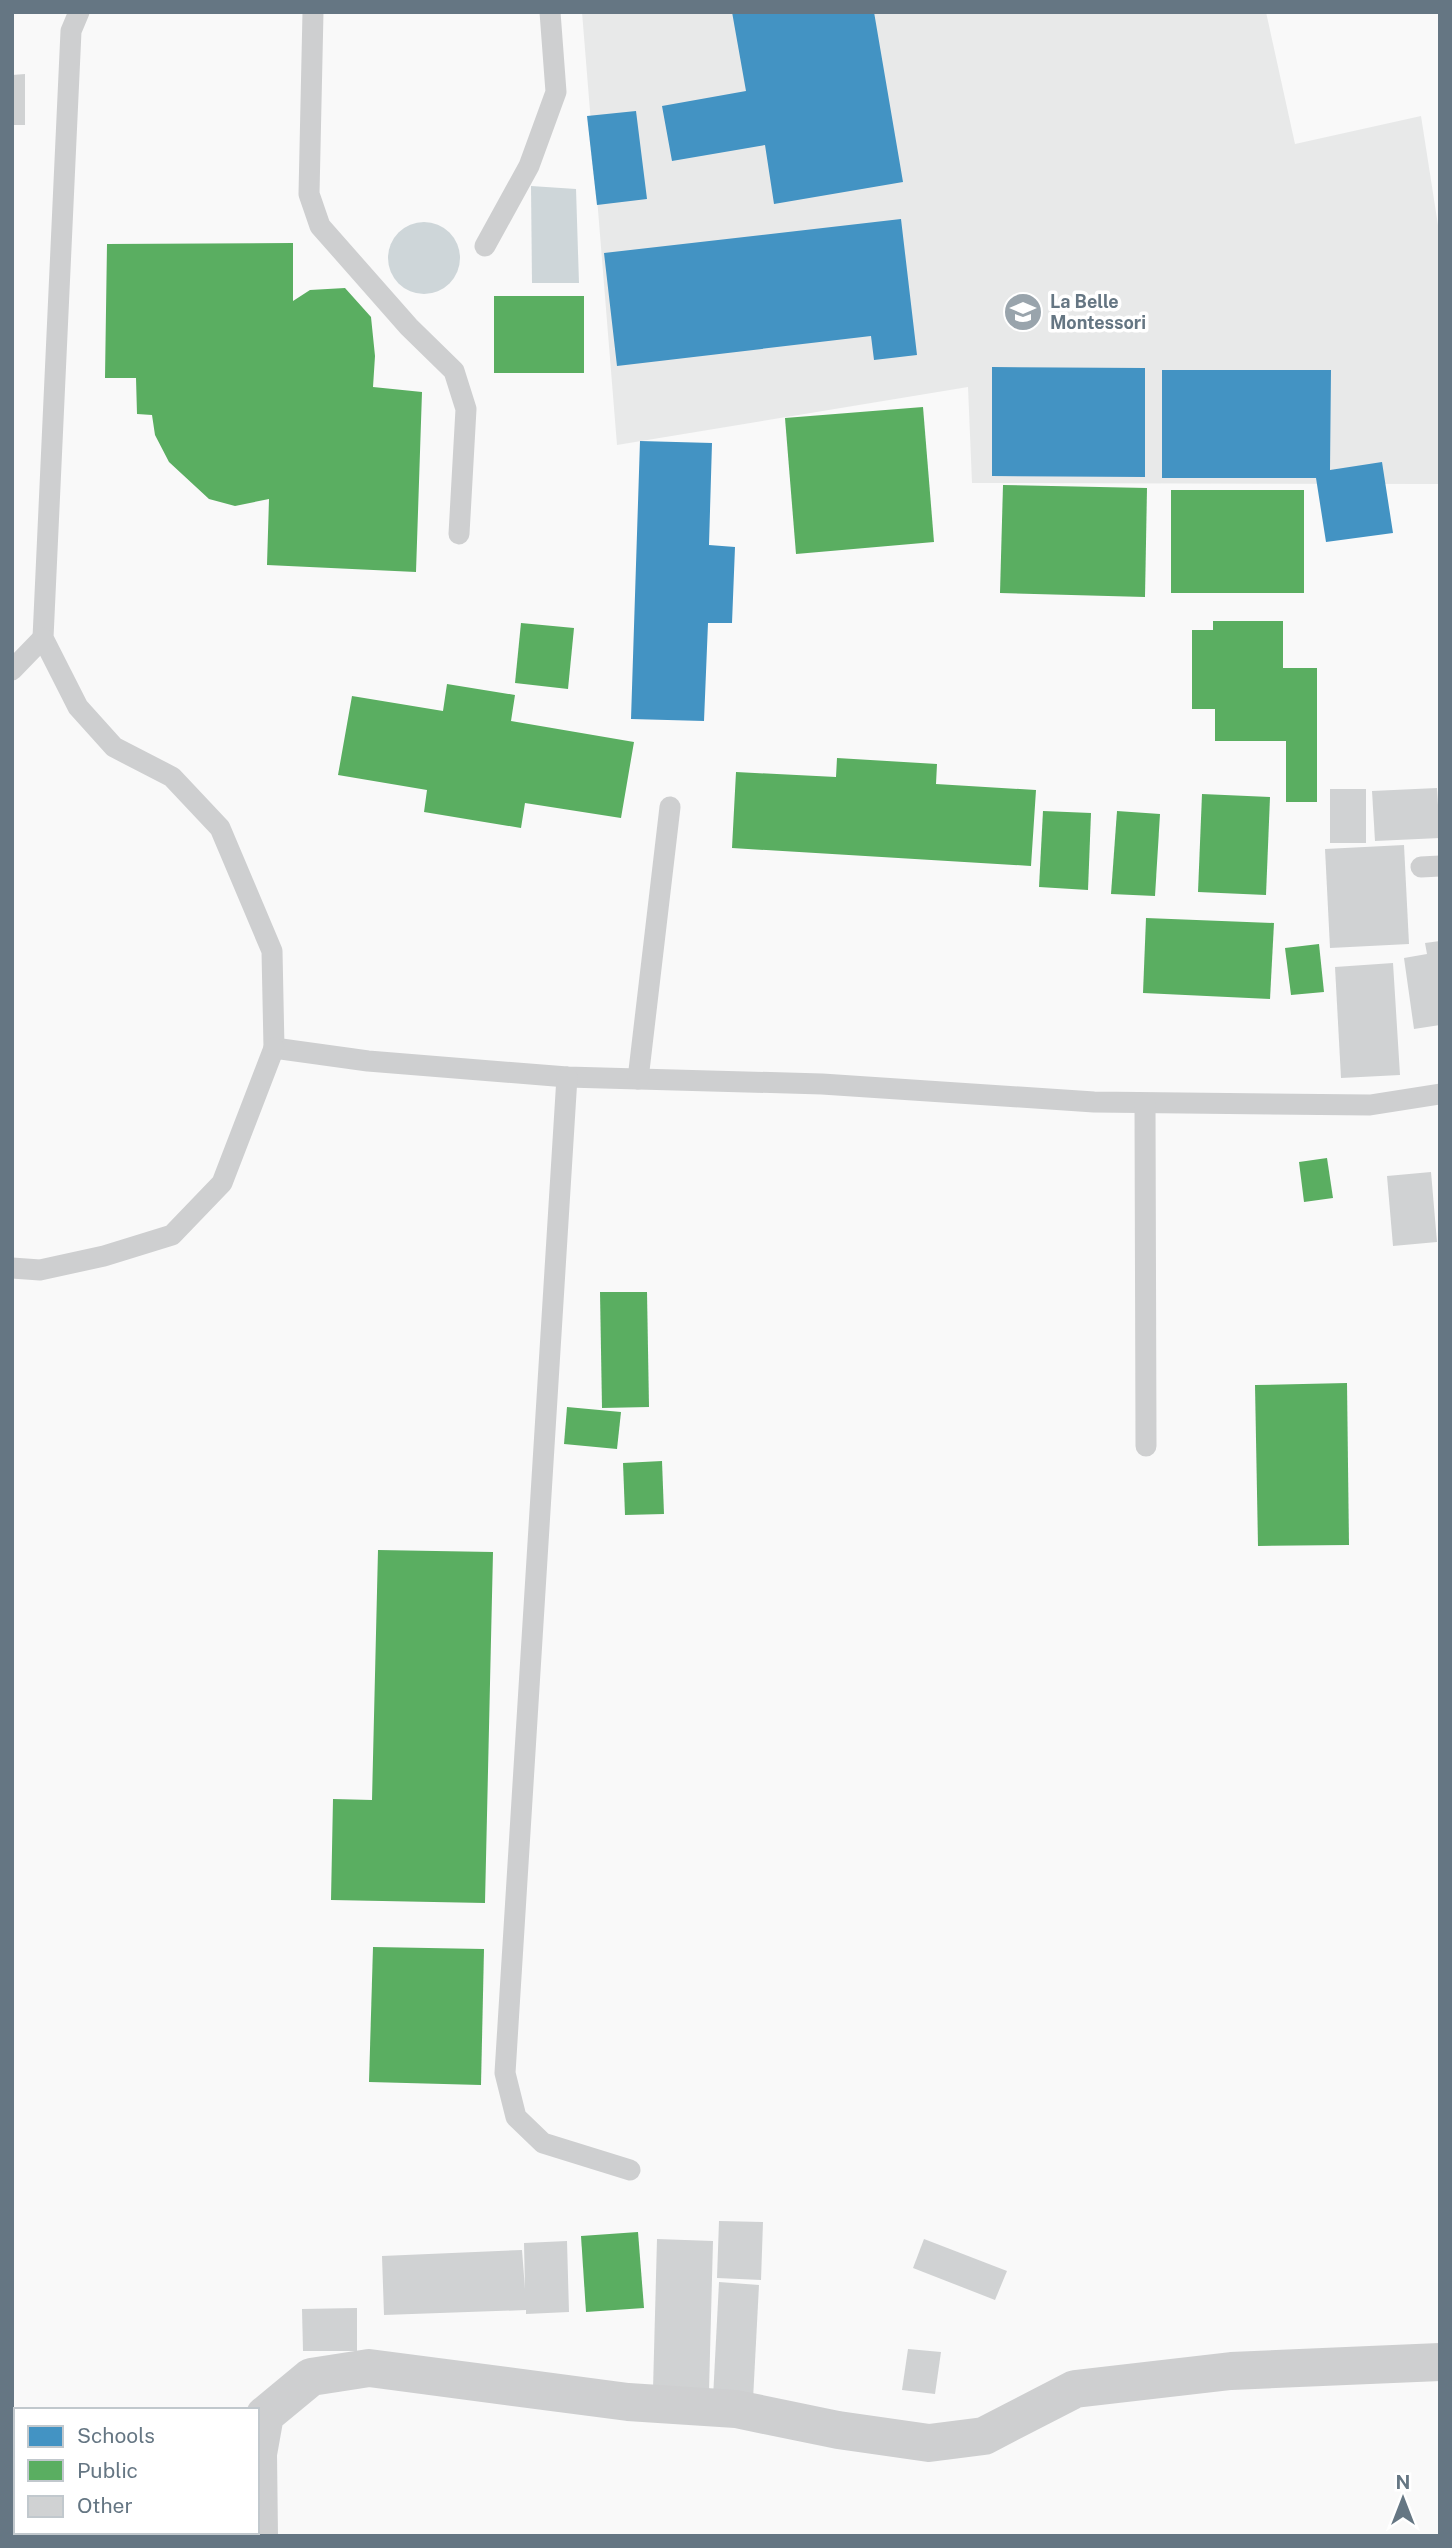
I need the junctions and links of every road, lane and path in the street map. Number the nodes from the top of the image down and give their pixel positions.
1 (79, 12) edge
2 (313, 12) edge
3 (550, 12) edge
4 (485, 246) dead end
5 (459, 534) dead end
6 (43, 638) junction
7 (12, 670) edge
8 (670, 807) dead end
9 (274, 1048) junction
10 (567, 1077) junction
11 (638, 1079) junction
12 (1440, 1094) edge
13 (1145, 1104) junction
14 (12, 1268) edge
15 (1146, 1446) dead end
16 (630, 2170) dead end
17 (1440, 2362) edge
18 (259, 2448) edge

1 - 6 lane
2 - 5 lane
3 - 4 lane
6 - 7 lane
6 - 9 lane
8 - 11 lane
9 - 10 lane
9 - 14 lane
10 - 11 lane
10 - 16 lane
11 - 13 lane
12 - 13 lane
13 - 15 lane
17 - 18 street

